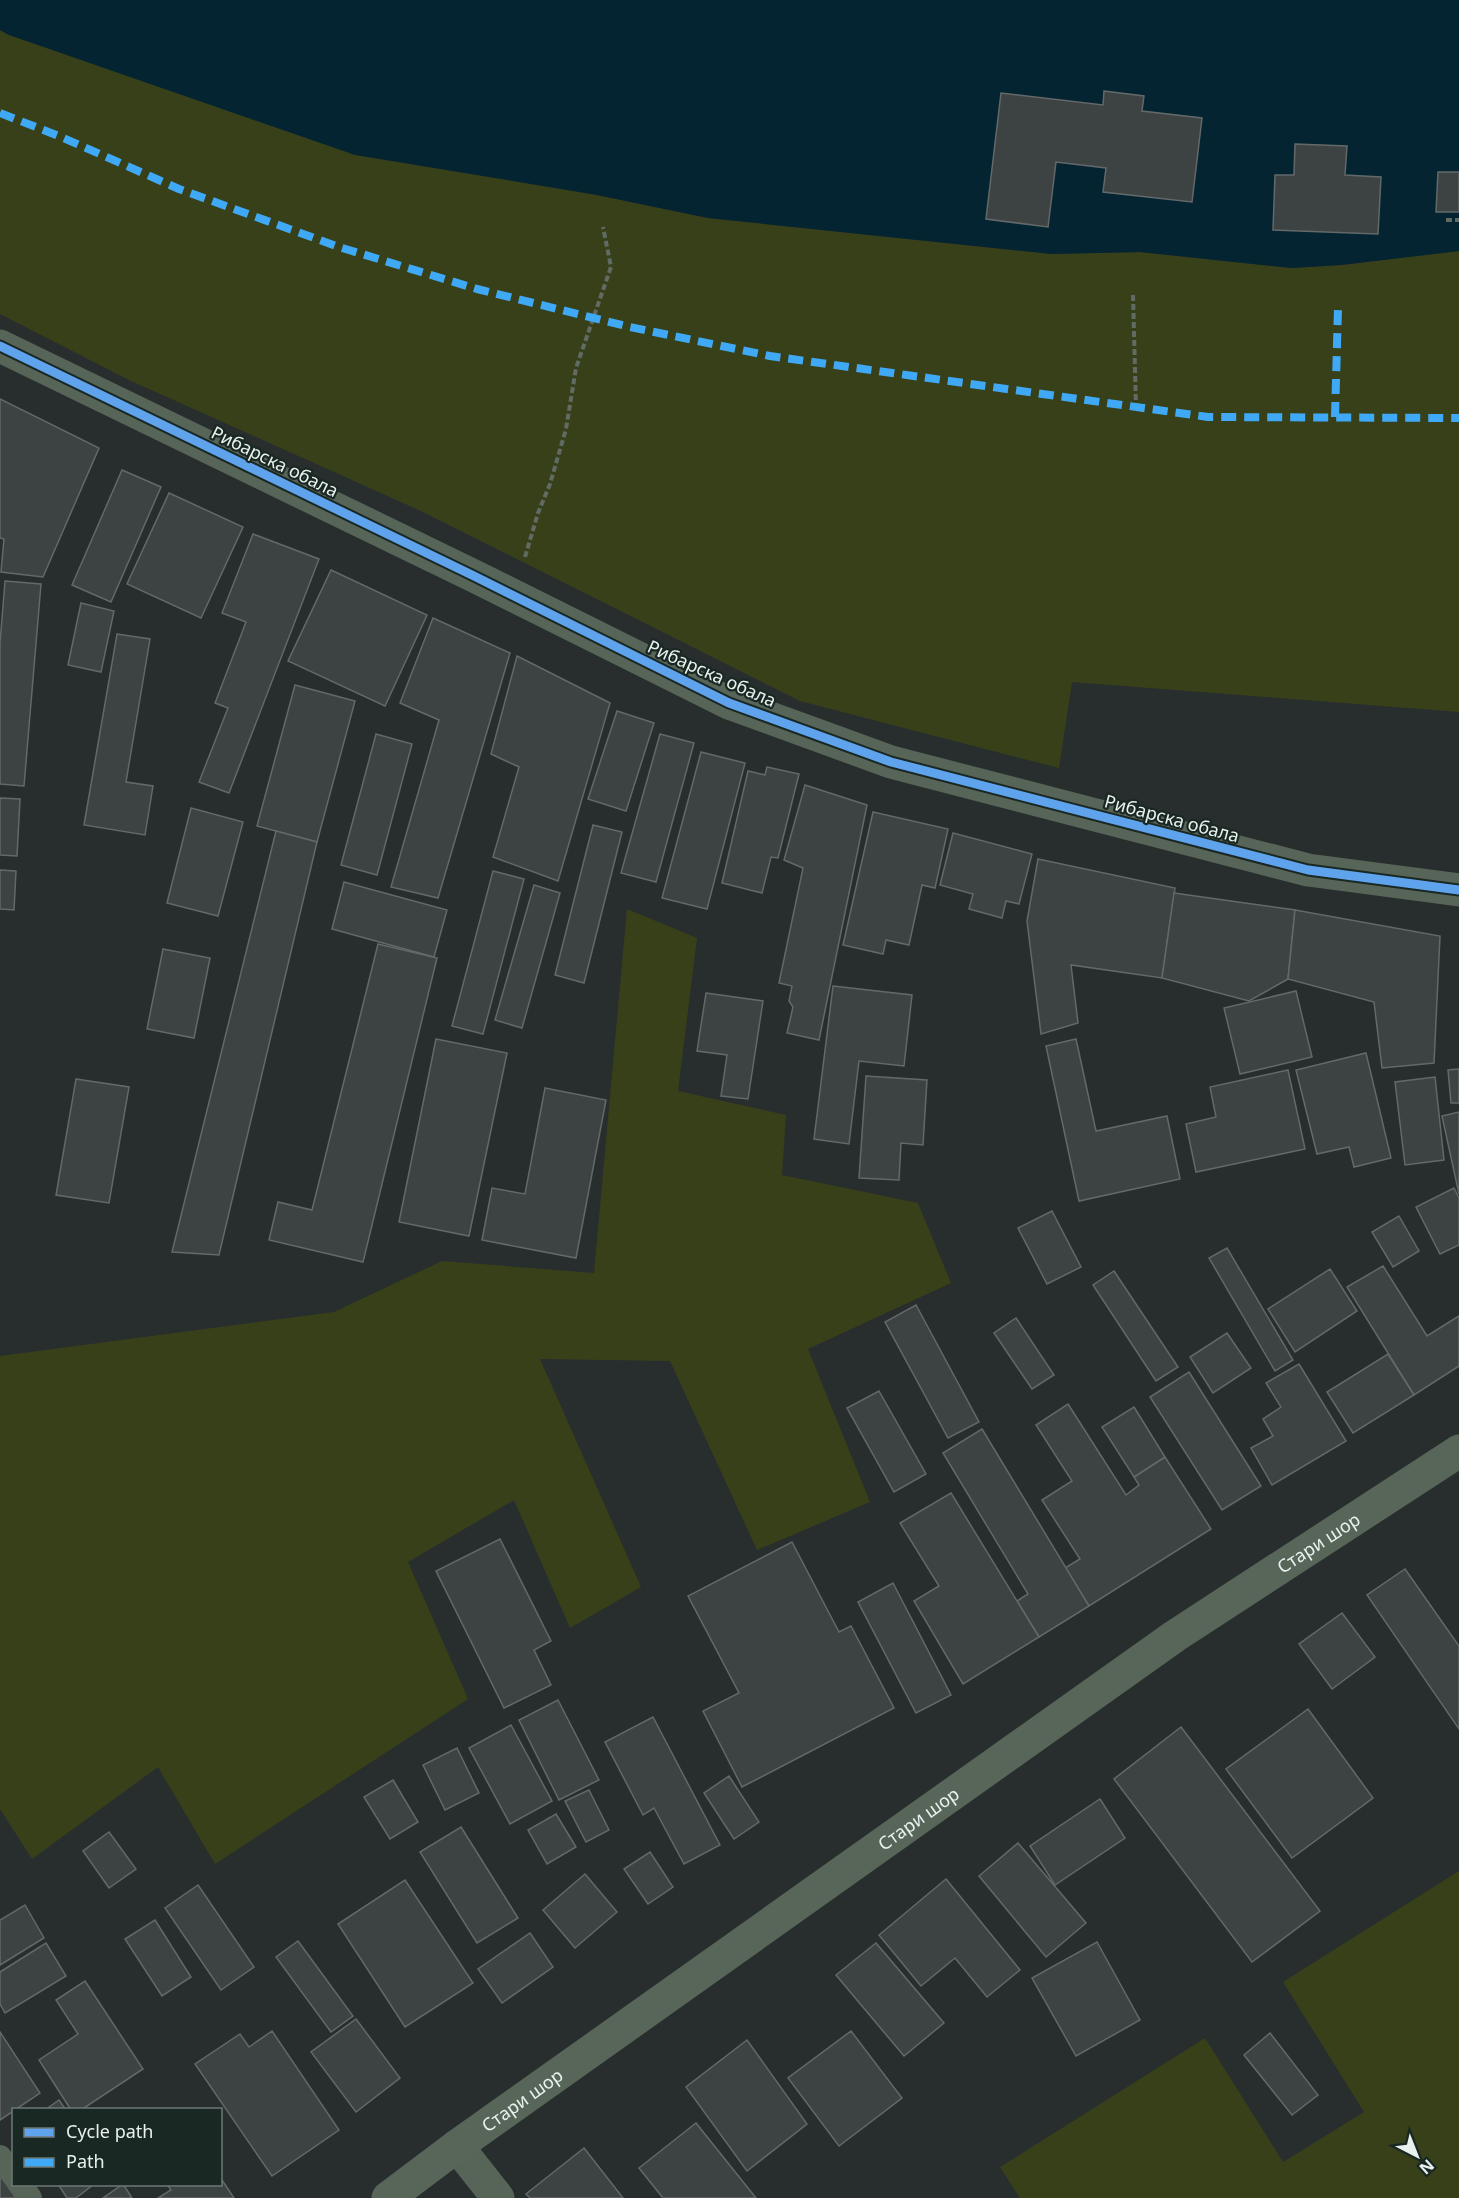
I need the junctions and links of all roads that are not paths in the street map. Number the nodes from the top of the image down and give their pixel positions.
1 (0, 346) edge
2 (1459, 890) edge
3 (1459, 1451) edge
4 (457, 2146) junction
5 (0, 2157) edge
6 (12, 2173) edge
7 (387, 2198) edge
8 (498, 2198) edge

1 - 2 street, Рибарска обала
3 - 4 main road, Стари шор
4 - 7 main road, Стари шор
4 - 8 street
5 - 6 lane

